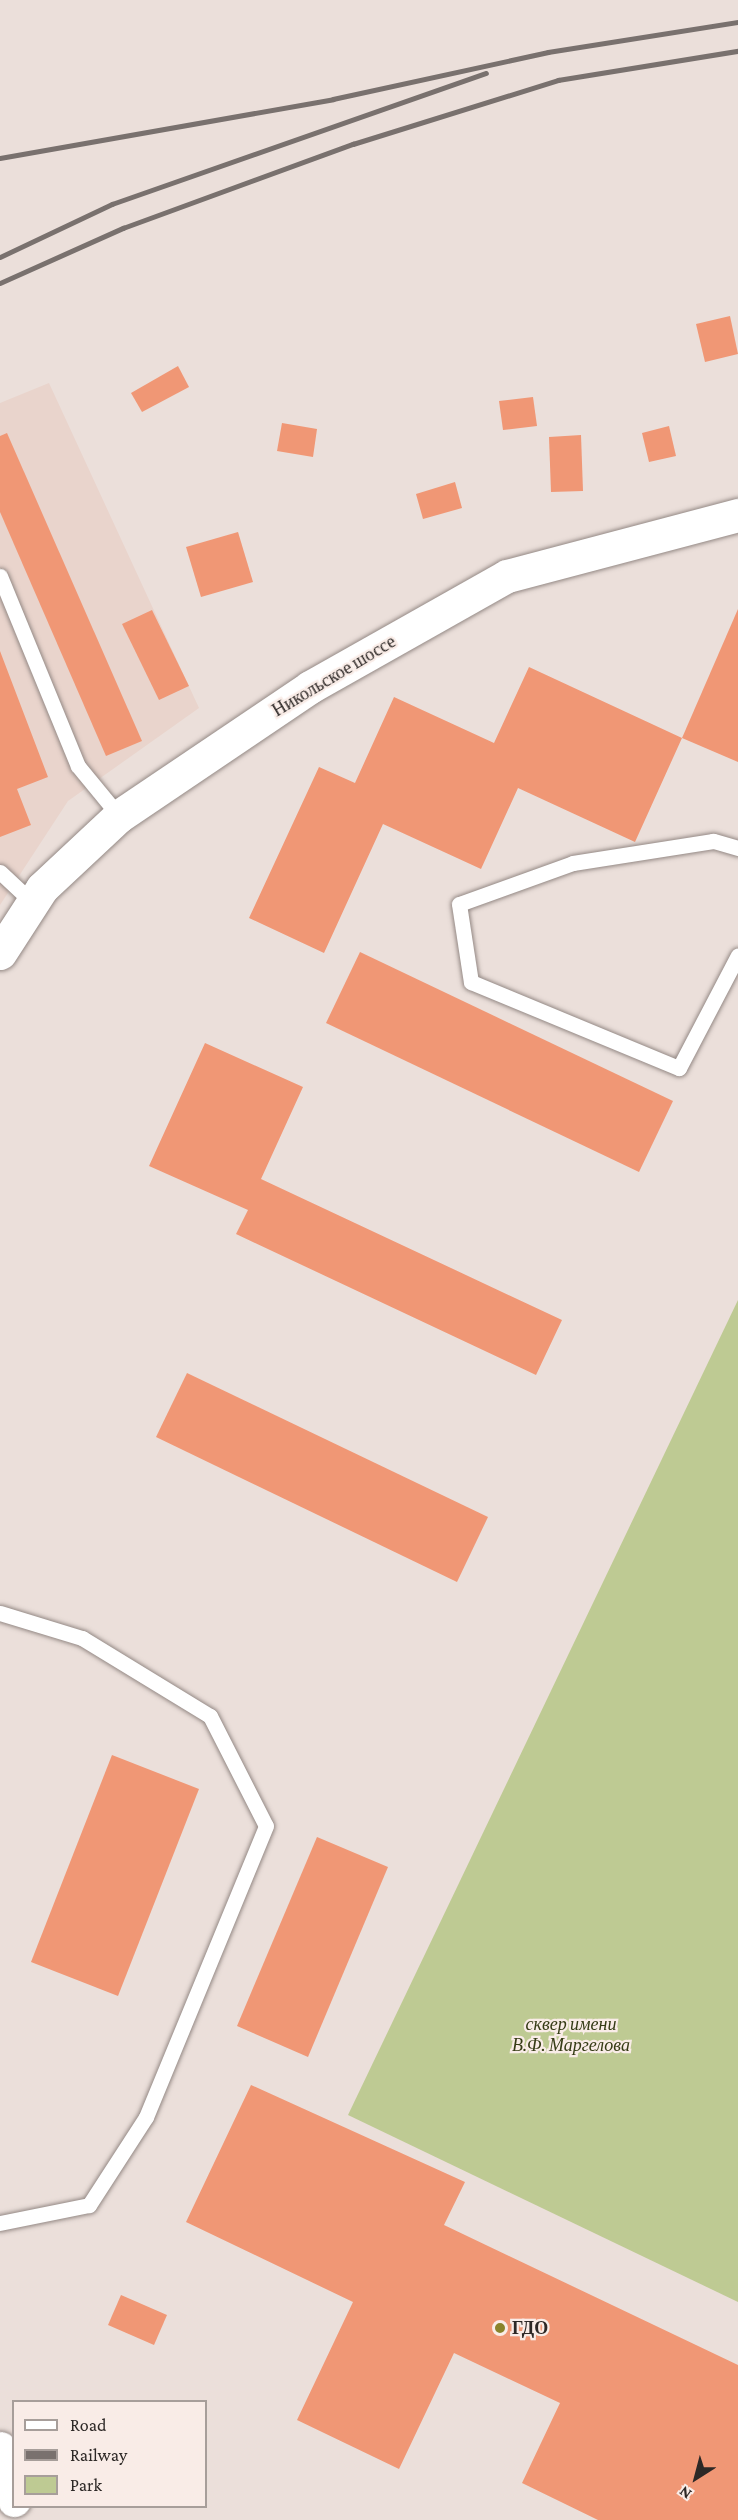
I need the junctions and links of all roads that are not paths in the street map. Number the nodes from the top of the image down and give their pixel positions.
1 (738, 515) edge
2 (0, 576) edge
3 (118, 816) junction
4 (738, 848) edge
5 (0, 872) edge
6 (33, 903) junction
7 (0, 953) edge
8 (738, 955) edge
9 (0, 1613) edge
10 (0, 2223) edge
11 (0, 2448) edge
12 (12, 2493) edge

1 - 3 street, Никольское шоссе
2 - 3 lane
3 - 6 street, Никольское шоссе
4 - 8 lane
5 - 6 lane
6 - 7 street, Никольское шоссе
9 - 10 lane
11 - 12 street

